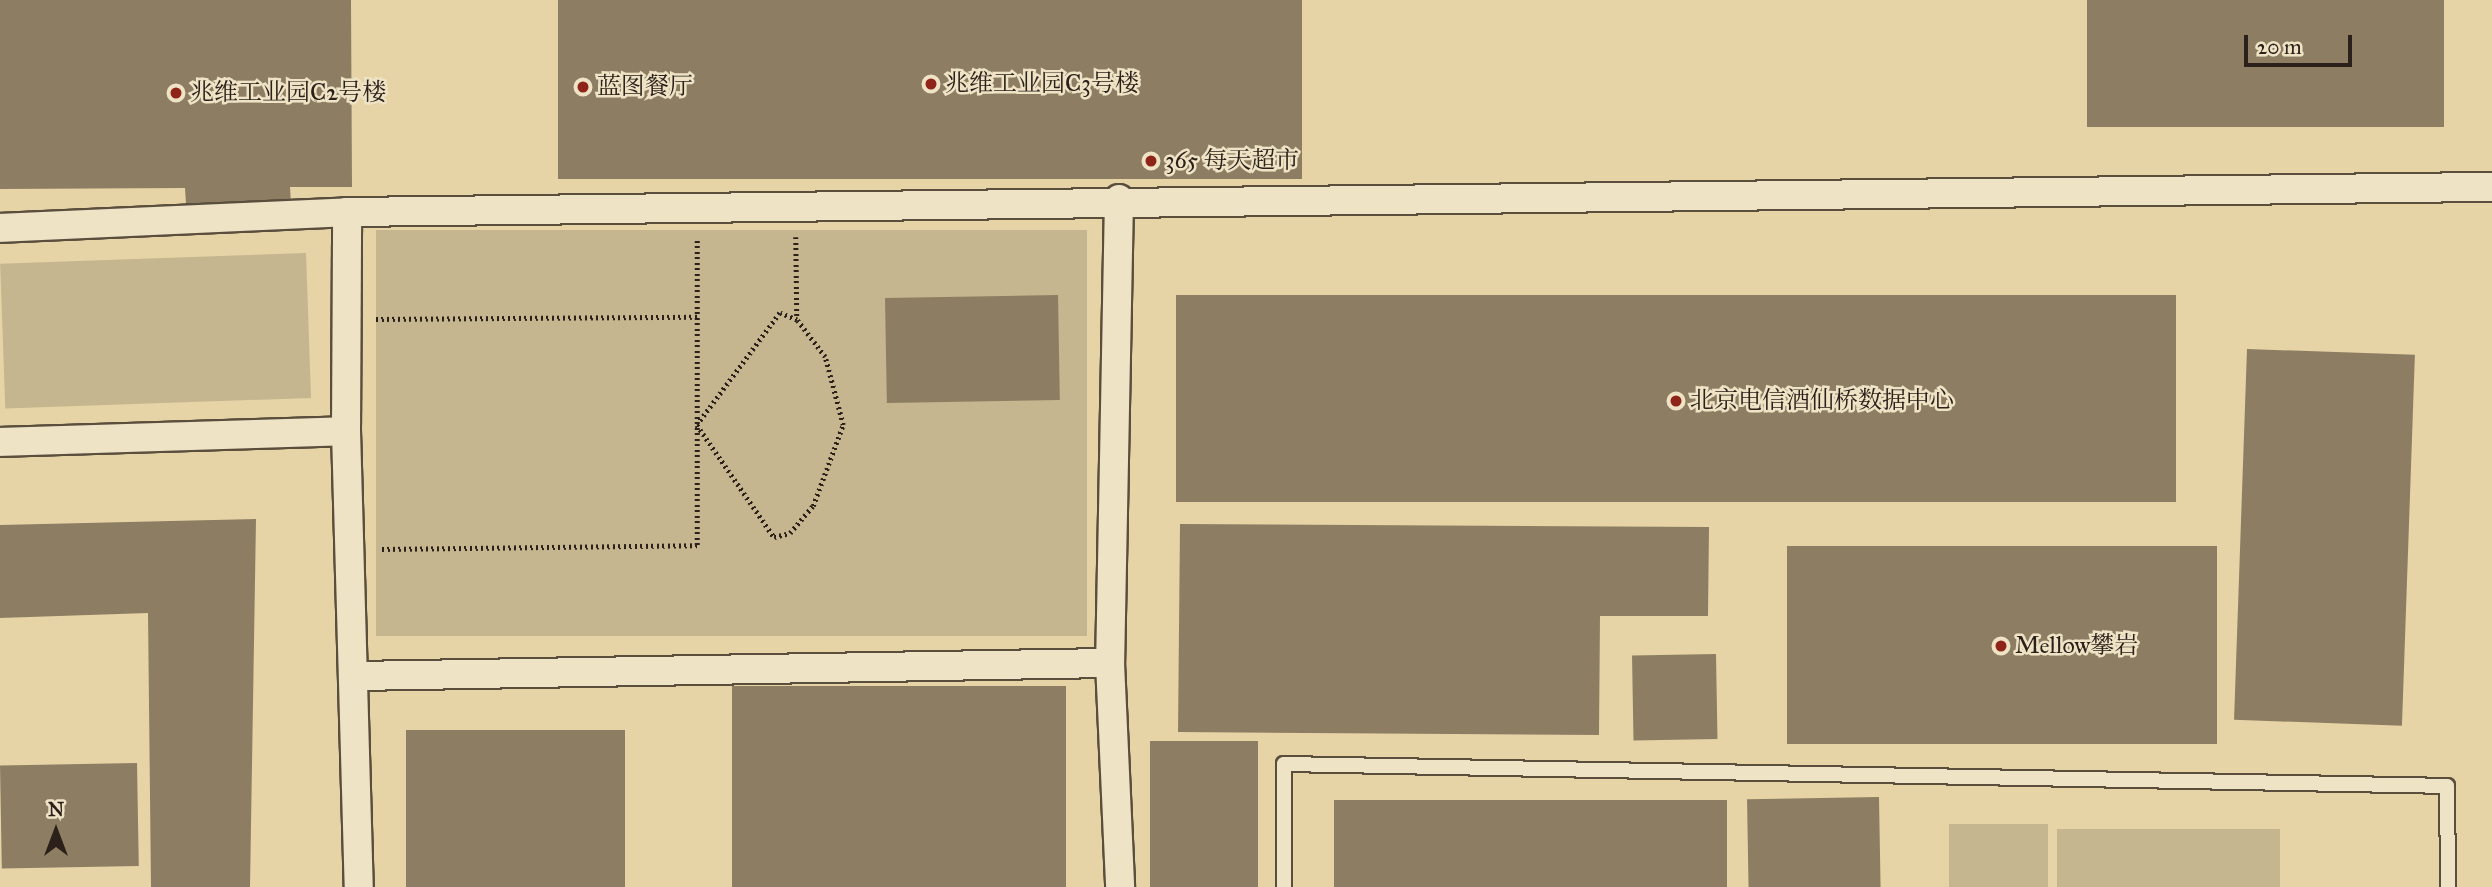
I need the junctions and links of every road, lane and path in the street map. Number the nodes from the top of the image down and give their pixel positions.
1 (2492, 187) edge
2 (1119, 199) junction
3 (796, 205) junction
4 (696, 206) junction
5 (347, 212) junction
6 (0, 228) edge
7 (698, 317) junction
8 (347, 319) junction
9 (797, 320) junction
10 (697, 425) junction
11 (346, 431) junction
12 (0, 442) edge
13 (352, 550) junction
14 (1110, 663) junction
15 (356, 676) junction
16 (359, 887) edge
17 (1120, 887) edge
18 (1284, 887) edge
19 (2448, 887) edge

1 - 2 street
2 - 3 street
2 - 14 street
3 - 4 street
3 - 9 path
4 - 5 street
4 - 7 path
5 - 6 street
5 - 8 street
7 - 8 path
7 - 10 path
8 - 11 street
9 - 10 path
9 - 10 path
10 - 13 path
11 - 12 street
11 - 13 street
13 - 15 street
14 - 15 street
14 - 17 street
15 - 16 street
18 - 19 lane

